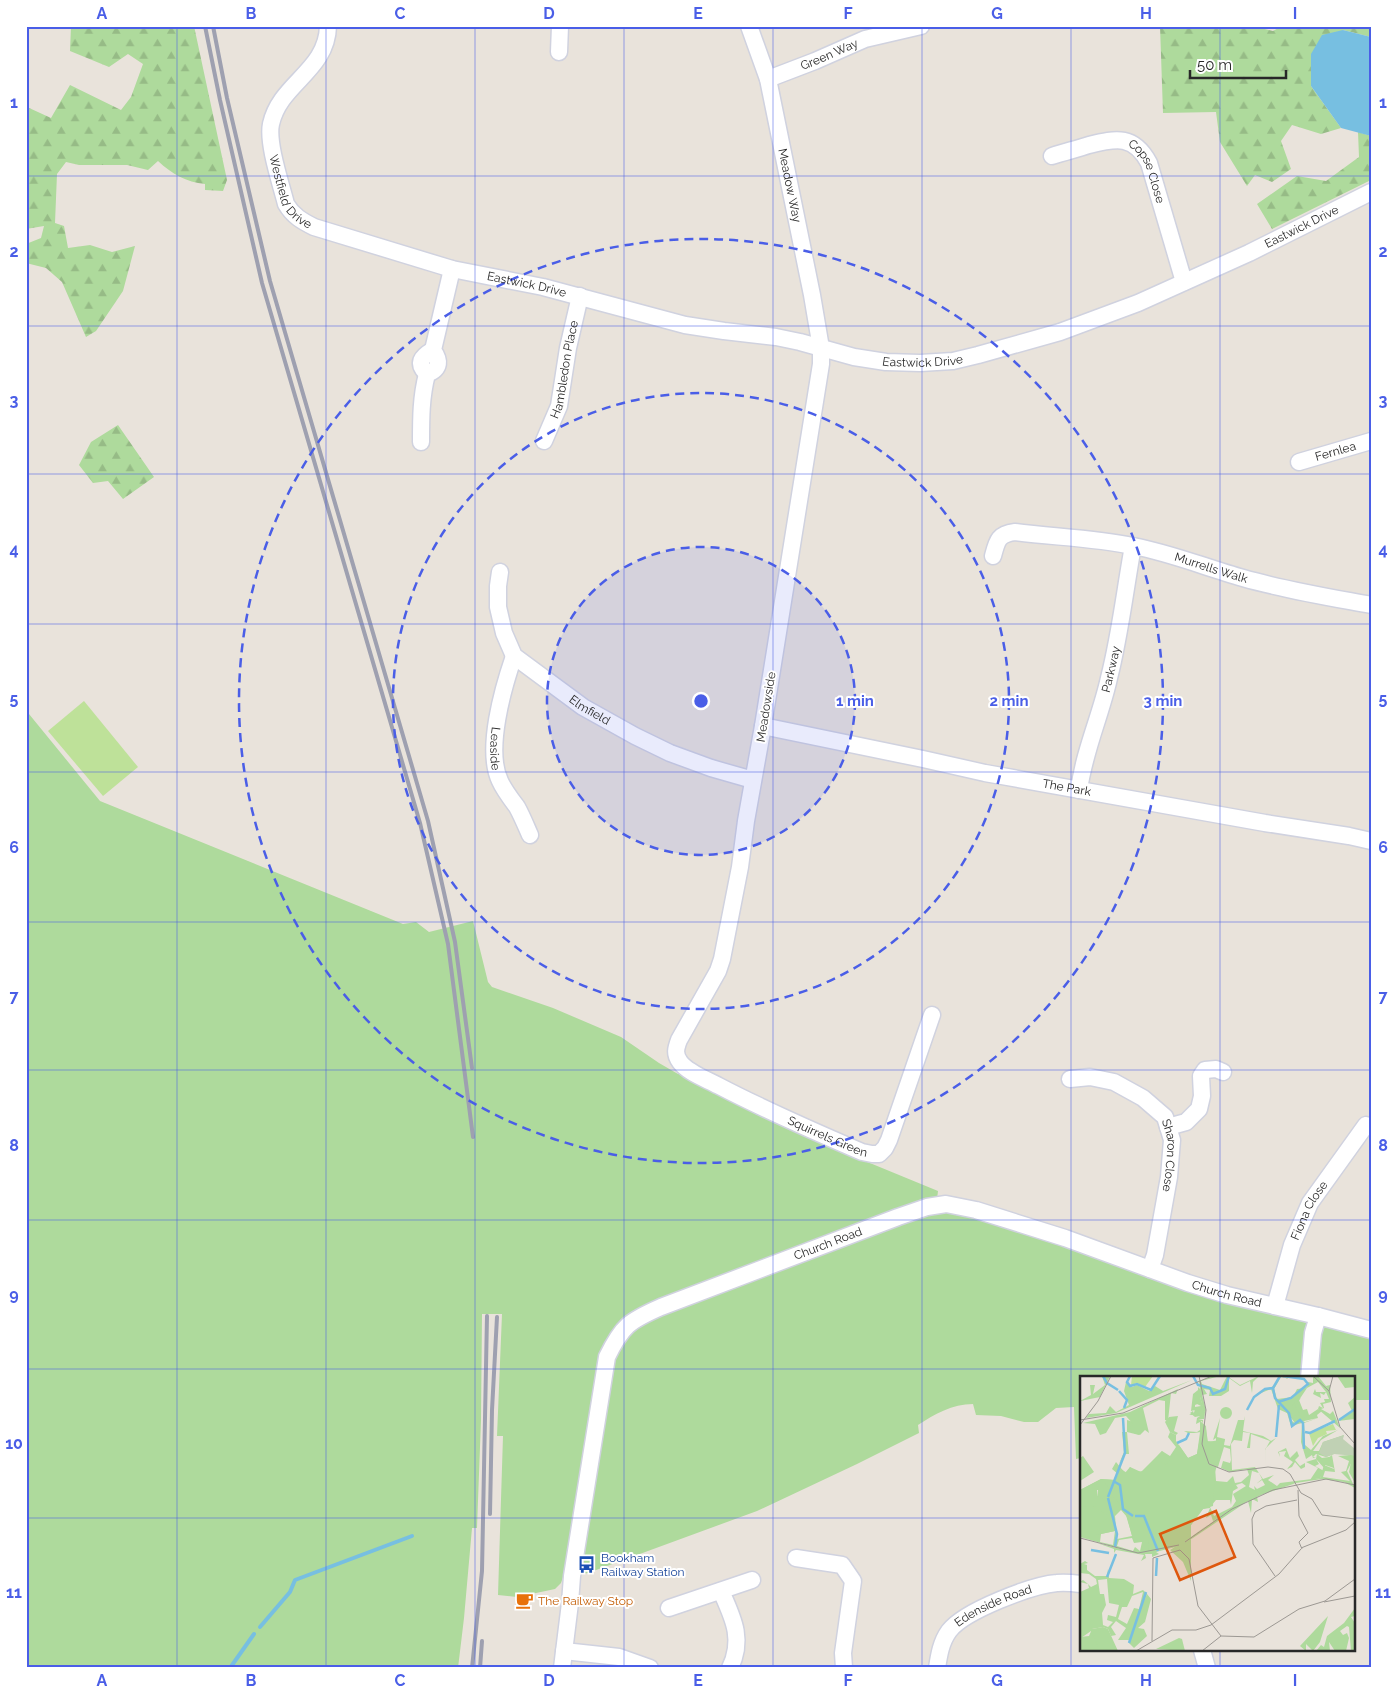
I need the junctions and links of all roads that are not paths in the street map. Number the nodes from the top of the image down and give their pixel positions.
1 (328, 26) edge
2 (560, 26) edge
3 (749, 26) edge
4 (921, 26) edge
5 (559, 52) dead end
6 (768, 79) junction
7 (1052, 156) dead end
8 (1371, 192) edge
9 (452, 269) junction
10 (1184, 282) junction
11 (580, 296) junction
12 (821, 348) junction
13 (544, 440) dead end
14 (1371, 441) edge
15 (421, 442) dead end
16 (1300, 462) dead end
17 (1133, 546) junction
18 (994, 556) dead end
19 (500, 572) dead end
20 (1371, 605) edge
21 (514, 656) junction
22 (763, 726) junction
23 (753, 780) junction
24 (1079, 790) junction
25 (530, 835) dead end
26 (1371, 841) edge
27 (932, 1015) dead end
28 (676, 1055) joint
29 (1222, 1072) dead end
30 (1070, 1079) dead end
31 (1366, 1125) dead end
32 (1168, 1127) junction
33 (1150, 1269) junction
34 (1275, 1306) junction
35 (1318, 1316) junction
36 (1371, 1330) edge
37 (1309, 1376) edge
38 (796, 1558) dead end
39 (752, 1580) dead end
40 (1080, 1584) edge
41 (722, 1591) junction
42 (669, 1608) dead end
43 (564, 1651) junction
44 (1203, 1652) edge
45 (562, 1668) edge
46 (650, 1668) edge
47 (730, 1668) edge
48 (844, 1668) edge
49 (937, 1668) edge
50 (1207, 1668) edge

1 - 9 street, Westfield Drive
2 - 5 street
3 - 6 street, Meadow Way
4 - 6 street, Green Way
6 - 12 street, Meadow Way
7 - 10 street, Copse Close
8 - 10 street, Eastwick Drive
9 - 11 street, Eastwick Drive
9 - 15 street
10 - 12 street, Eastwick Drive
11 - 12 street, Eastwick Drive
11 - 13 street, Hambledon Place
12 - 22 street, Meadowside
14 - 16 street, Fernlea
17 - 18 street, Murrells Walk
17 - 20 street, Murrells Walk
17 - 24 street, Parkway
19 - 21 street
21 - 23 street, Elmfield
21 - 25 street, Leaside
22 - 23 street, Meadowside
22 - 24 street, The Park
23 - 28 street, Meadowside
24 - 26 street, The Park
27 - 28 street, Squirrels Green
29 - 32 street
30 - 32 street, Sharon Close
31 - 34 street, Fiona Close
32 - 33 street, Sharon Close
33 - 34 street, Church Road
33 - 43 street, Church Road
34 - 35 street, Church Road
35 - 36 street, Church Road
35 - 37 street
38 - 48 street
39 - 41 street
40 - 49 street, Edenside Road
41 - 42 street
41 - 47 street
43 - 45 street, Church Road
43 - 46 street
44 - 50 street

